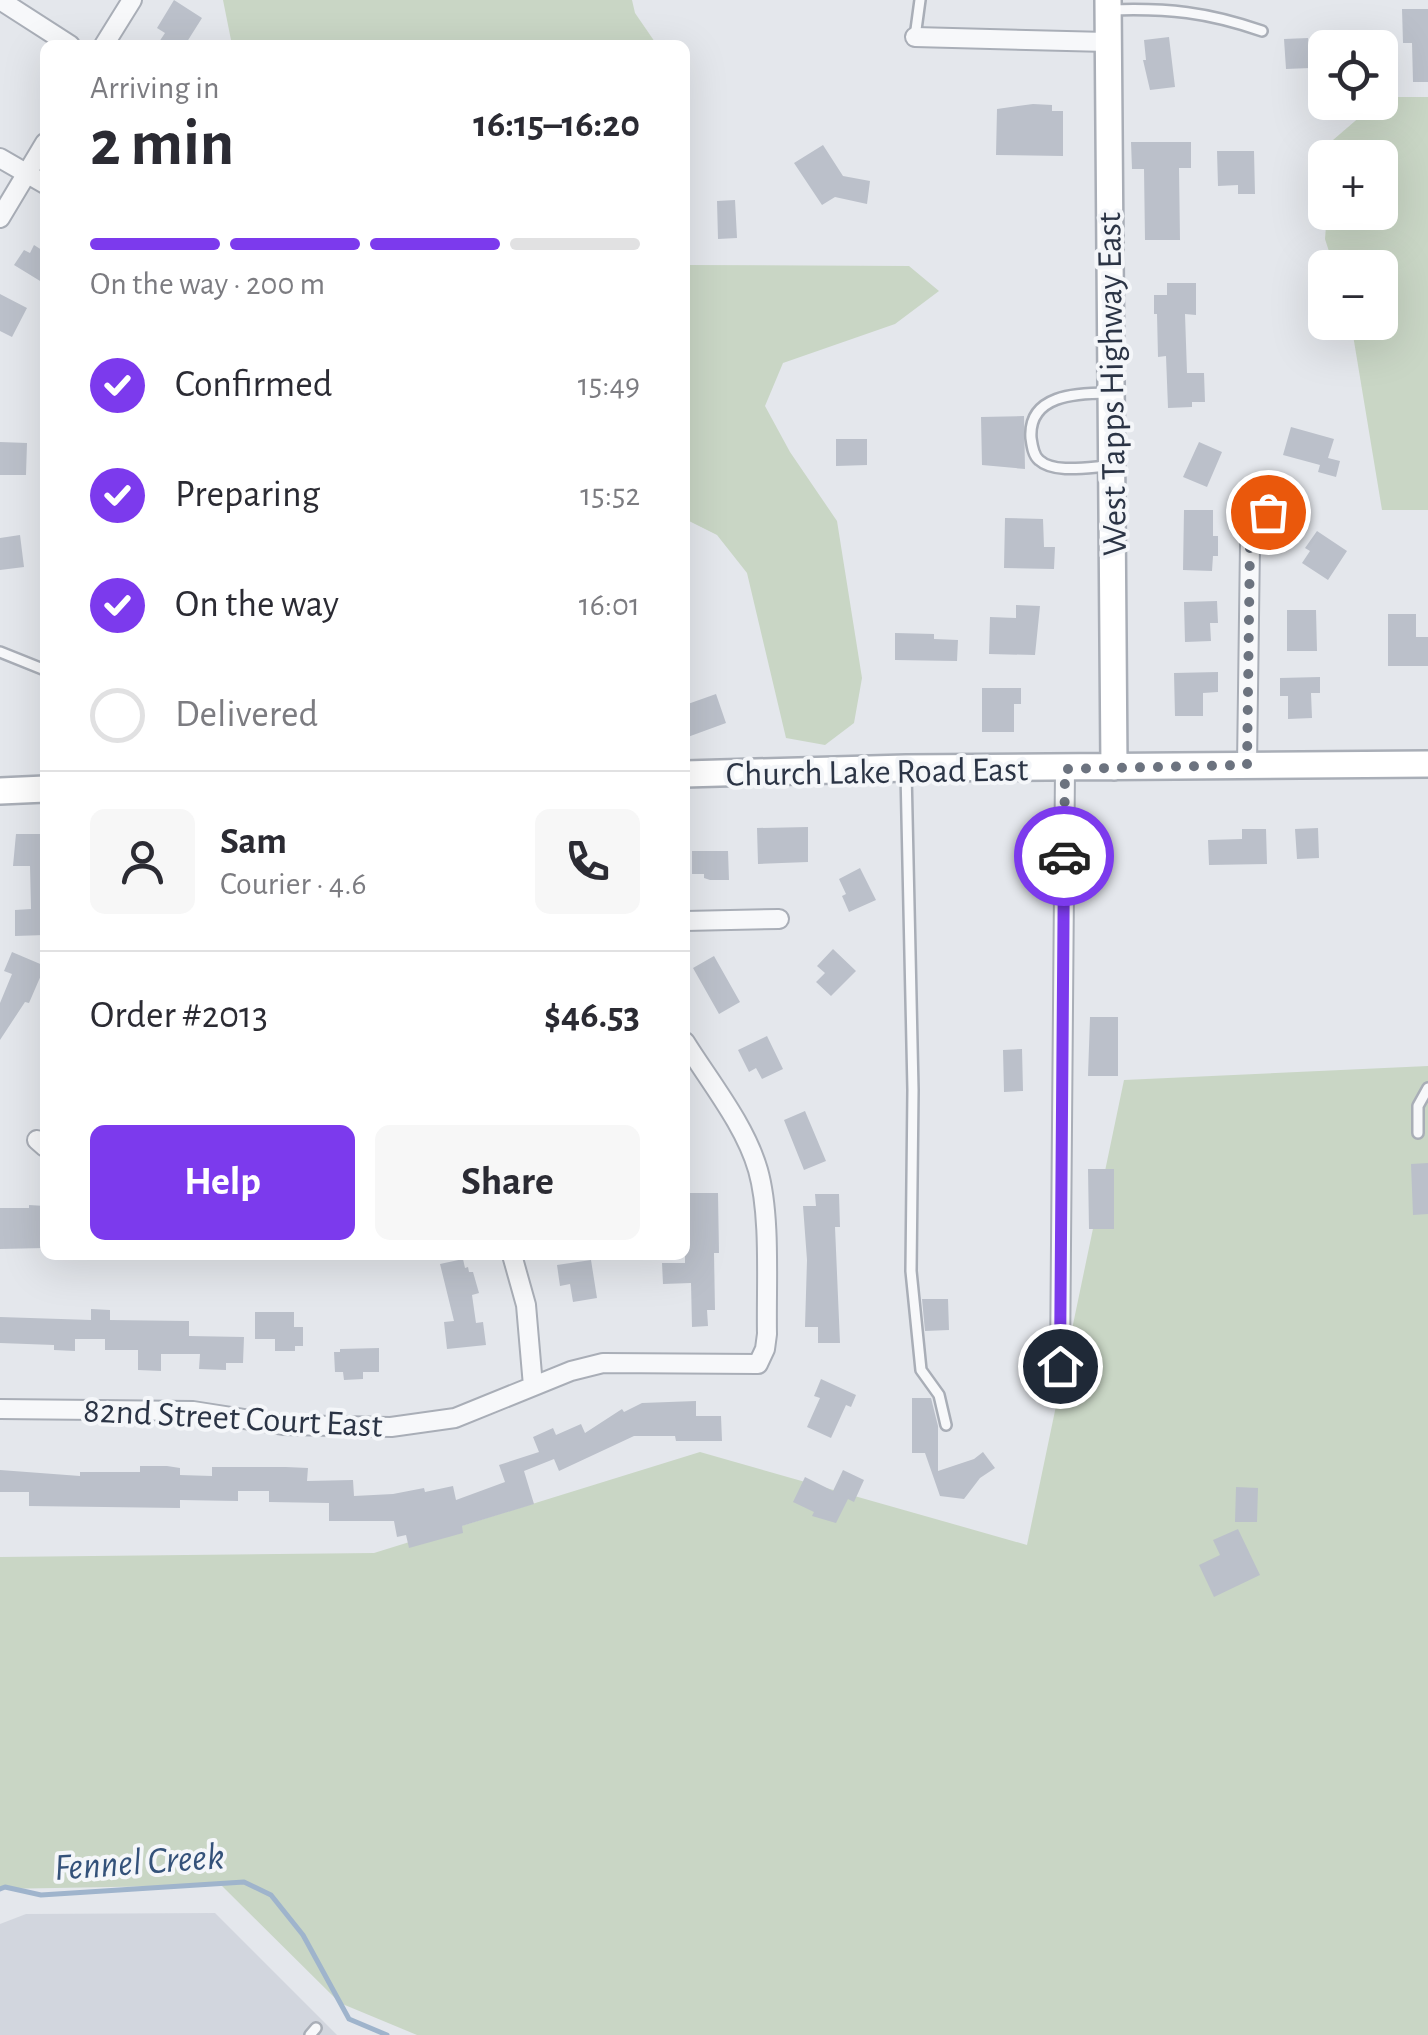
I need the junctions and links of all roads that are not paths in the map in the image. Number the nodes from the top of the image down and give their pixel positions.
1 (0, 0) edge
2 (132, 0) edge
3 (920, 0) edge
4 (1108, 5) edge
5 (1262, 30) dead end
6 (915, 37) joint
7 (62, 40) edge
8 (107, 40) edge
9 (1107, 42) junction
10 (40, 153) edge
11 (0, 158) edge
12 (28, 173) junction
13 (40, 181) edge
14 (0, 218) edge
15 (1111, 393) junction
16 (1112, 466) junction
17 (1268, 512) dead end
18 (0, 652) edge
19 (40, 668) edge
20 (1428, 764) edge
21 (1247, 765) junction
22 (1114, 767) junction
23 (906, 768) junction
24 (1065, 769) junction
25 (690, 774) edge
26 (40, 789) edge
27 (0, 791) edge
28 (779, 919) dead end
29 (690, 921) edge
30 (690, 1050) edge
31 (1428, 1088) edge
32 (1418, 1133) dead end
33 (513, 1260) edge
34 (1060, 1366) dead end
35 (533, 1386) junction
36 (0, 1409) edge
37 (946, 1424) dead end

1 - 7 street
2 - 8 street
3 - 6 lane
4 - 5 lane
4 - 9 street, West Tapps Highway East
6 - 9 street
9 - 15 street, West Tapps Highway East
10 - 12 street
11 - 12 street
12 - 13 street
12 - 14 street
15 - 16 street, West Tapps Highway East
15 - 16 lane
16 - 22 street, West Tapps Highway East
17 - 21 street
18 - 19 lane
20 - 21 street, Church Lake Road East
21 - 22 street, Church Lake Road East
22 - 24 street, Church Lake Road East
23 - 24 street, Church Lake Road East
23 - 25 street, Church Lake Road East
23 - 37 lane
24 - 34 street
26 - 27 street
28 - 29 street
30 - 35 street, 82nd Street Court East
31 - 32 lane
33 - 35 street
35 - 36 street, 82nd Street Court East

